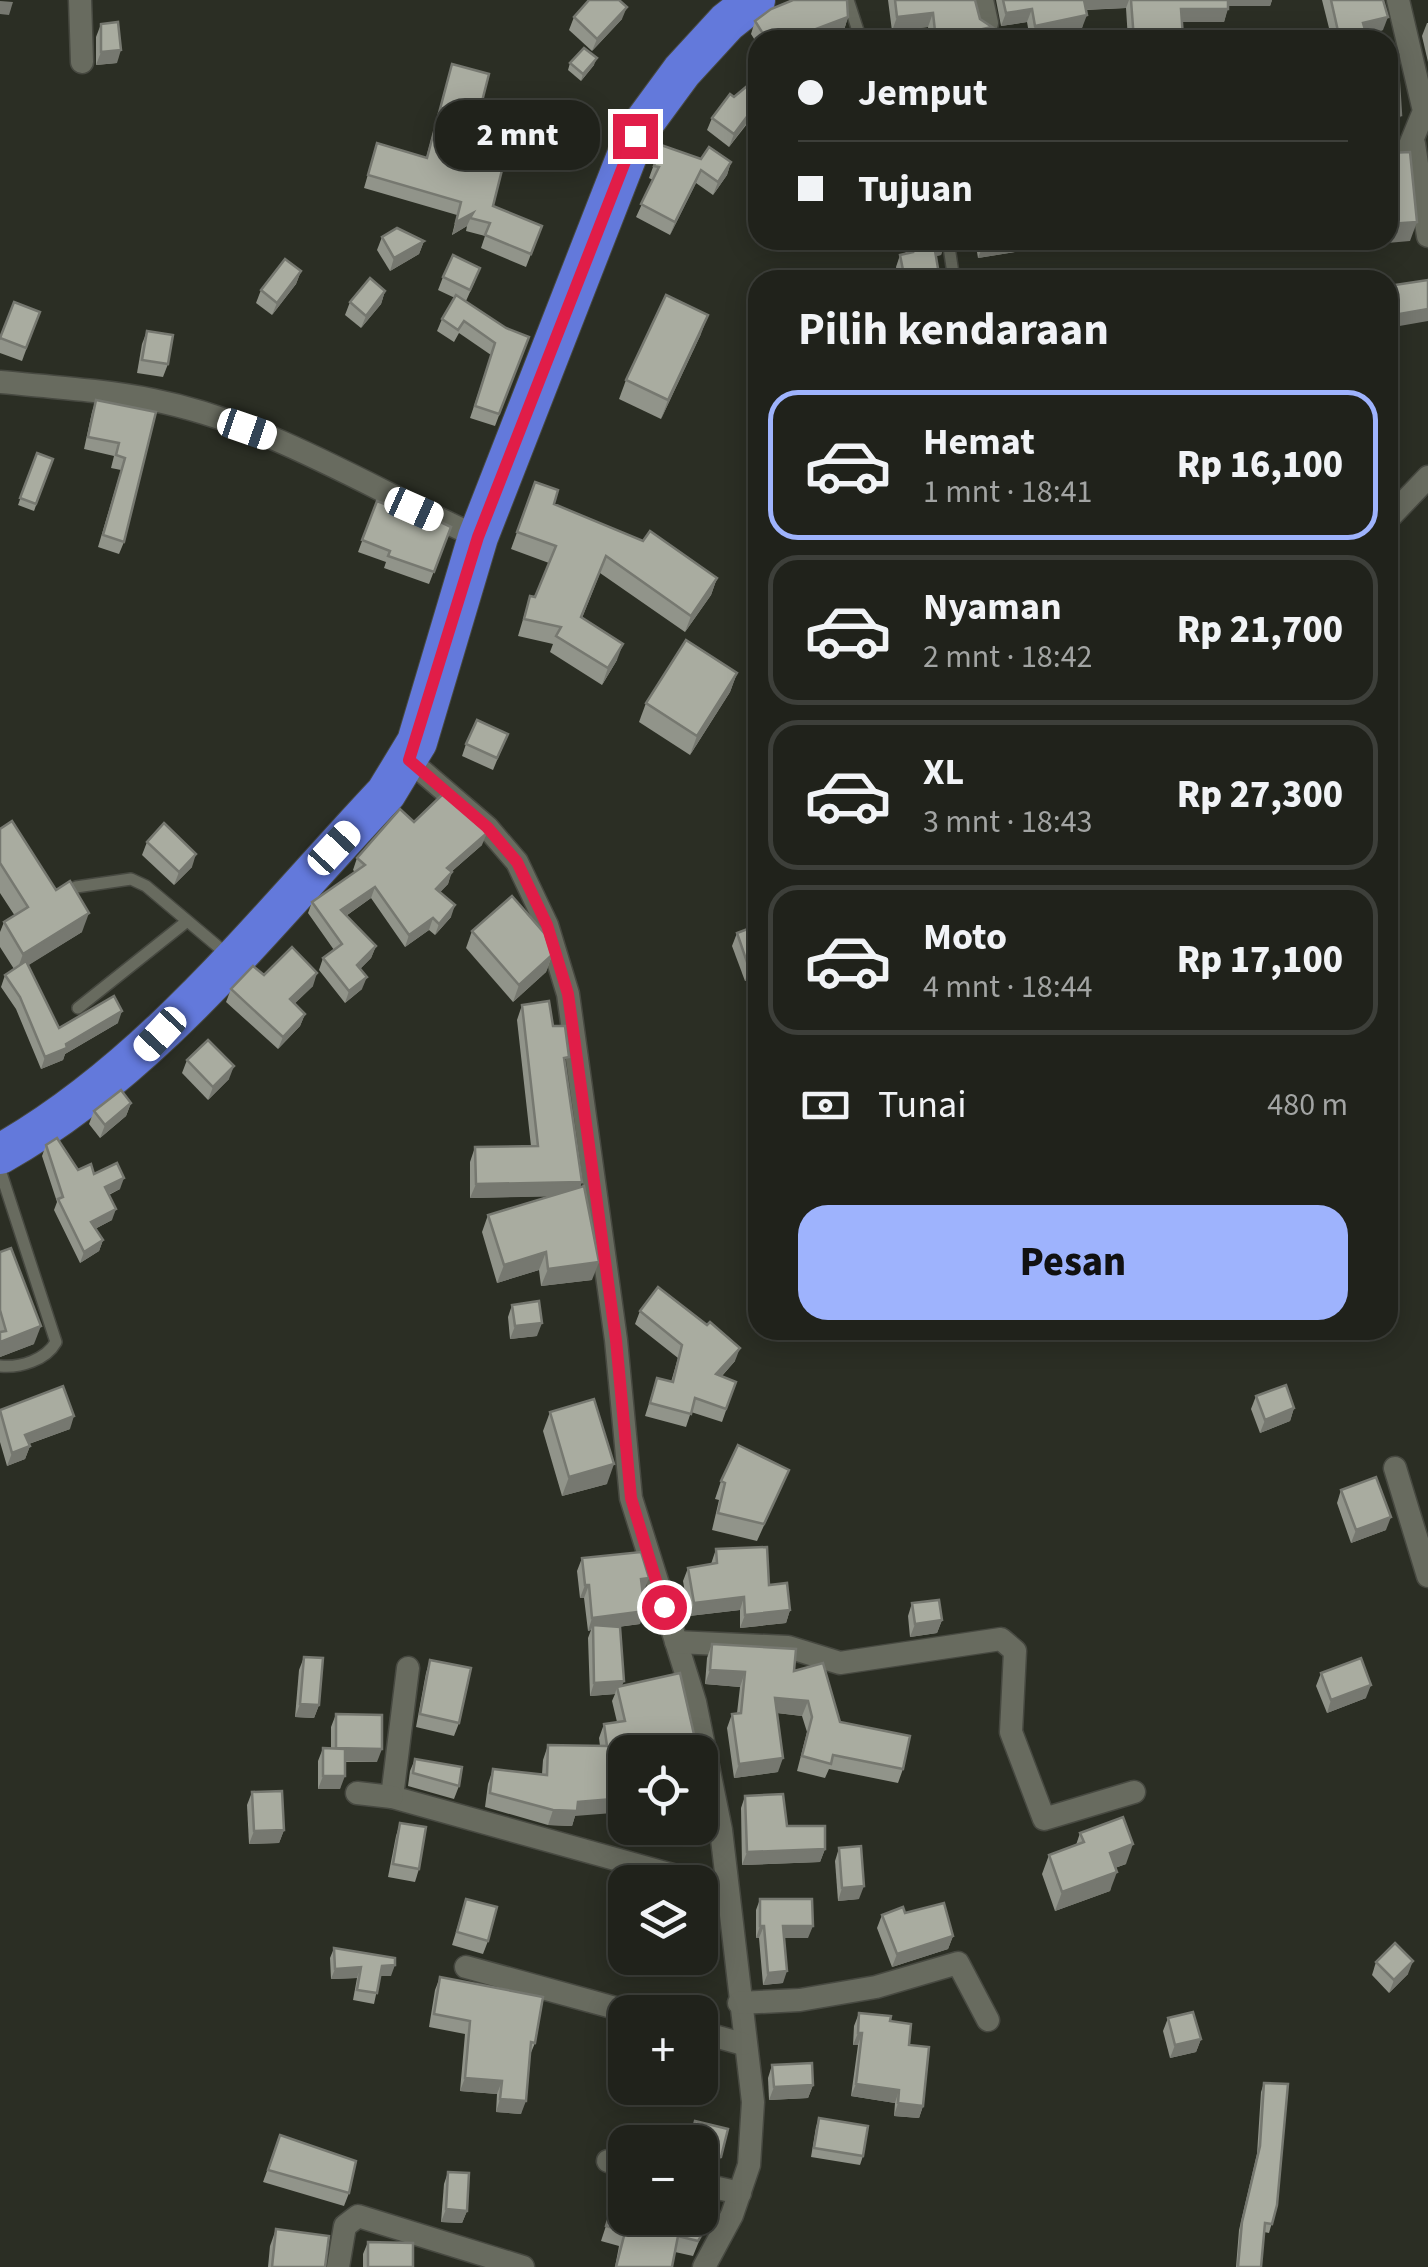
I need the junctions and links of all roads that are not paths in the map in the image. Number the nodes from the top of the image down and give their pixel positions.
1 (80, 0) edge
2 (755, 0) edge
3 (848, 0) edge
4 (1398, 0) edge
5 (858, 30) edge
6 (1399, 58) edge
7 (82, 62) dead end
8 (1414, 144) junction
9 (1398, 156) edge
10 (1428, 236) edge
11 (0, 382) edge
12 (1428, 477) edge
13 (1398, 508) edge
14 (478, 537) junction
15 (409, 760) junction
16 (76, 886) edge
17 (186, 922) junction
18 (231, 957) junction
19 (78, 1008) dead end
20 (0, 1154) edge
21 (0, 1170) edge
22 (0, 1366) edge
23 (1395, 1468) dead end
24 (1428, 1576) edge
25 (676, 1642) junction
26 (408, 1668) dead end
27 (1134, 1792) dead end
28 (358, 1793) dead end
29 (392, 1797) junction
30 (635, 1865) edge
31 (718, 1889) edge
32 (726, 1891) junction
33 (466, 1967) dead end
34 (738, 2003) junction
35 (608, 2006) edge
36 (988, 2020) dead end
37 (718, 2037) edge
38 (743, 2044) junction
39 (718, 2188) edge
40 (740, 2193) junction
41 (338, 2267) edge
42 (523, 2267) edge
43 (704, 2267) edge

1 - 7 street
2 - 14 highway
3 - 5 lane
4 - 6 street
6 - 8 street
8 - 9 street
8 - 10 street
11 - 14 street
12 - 13 street
14 - 15 highway
15 - 18 highway
15 - 25 street
16 - 17 lane
17 - 18 lane
17 - 19 lane
18 - 20 highway
21 - 22 lane
23 - 24 street
25 - 27 street
25 - 32 street
26 - 29 street
28 - 29 street
29 - 30 street
31 - 32 street
32 - 34 street
33 - 35 street
34 - 36 street
34 - 38 street
37 - 38 street
38 - 40 street
39 - 40 street
40 - 43 street
41 - 42 street

